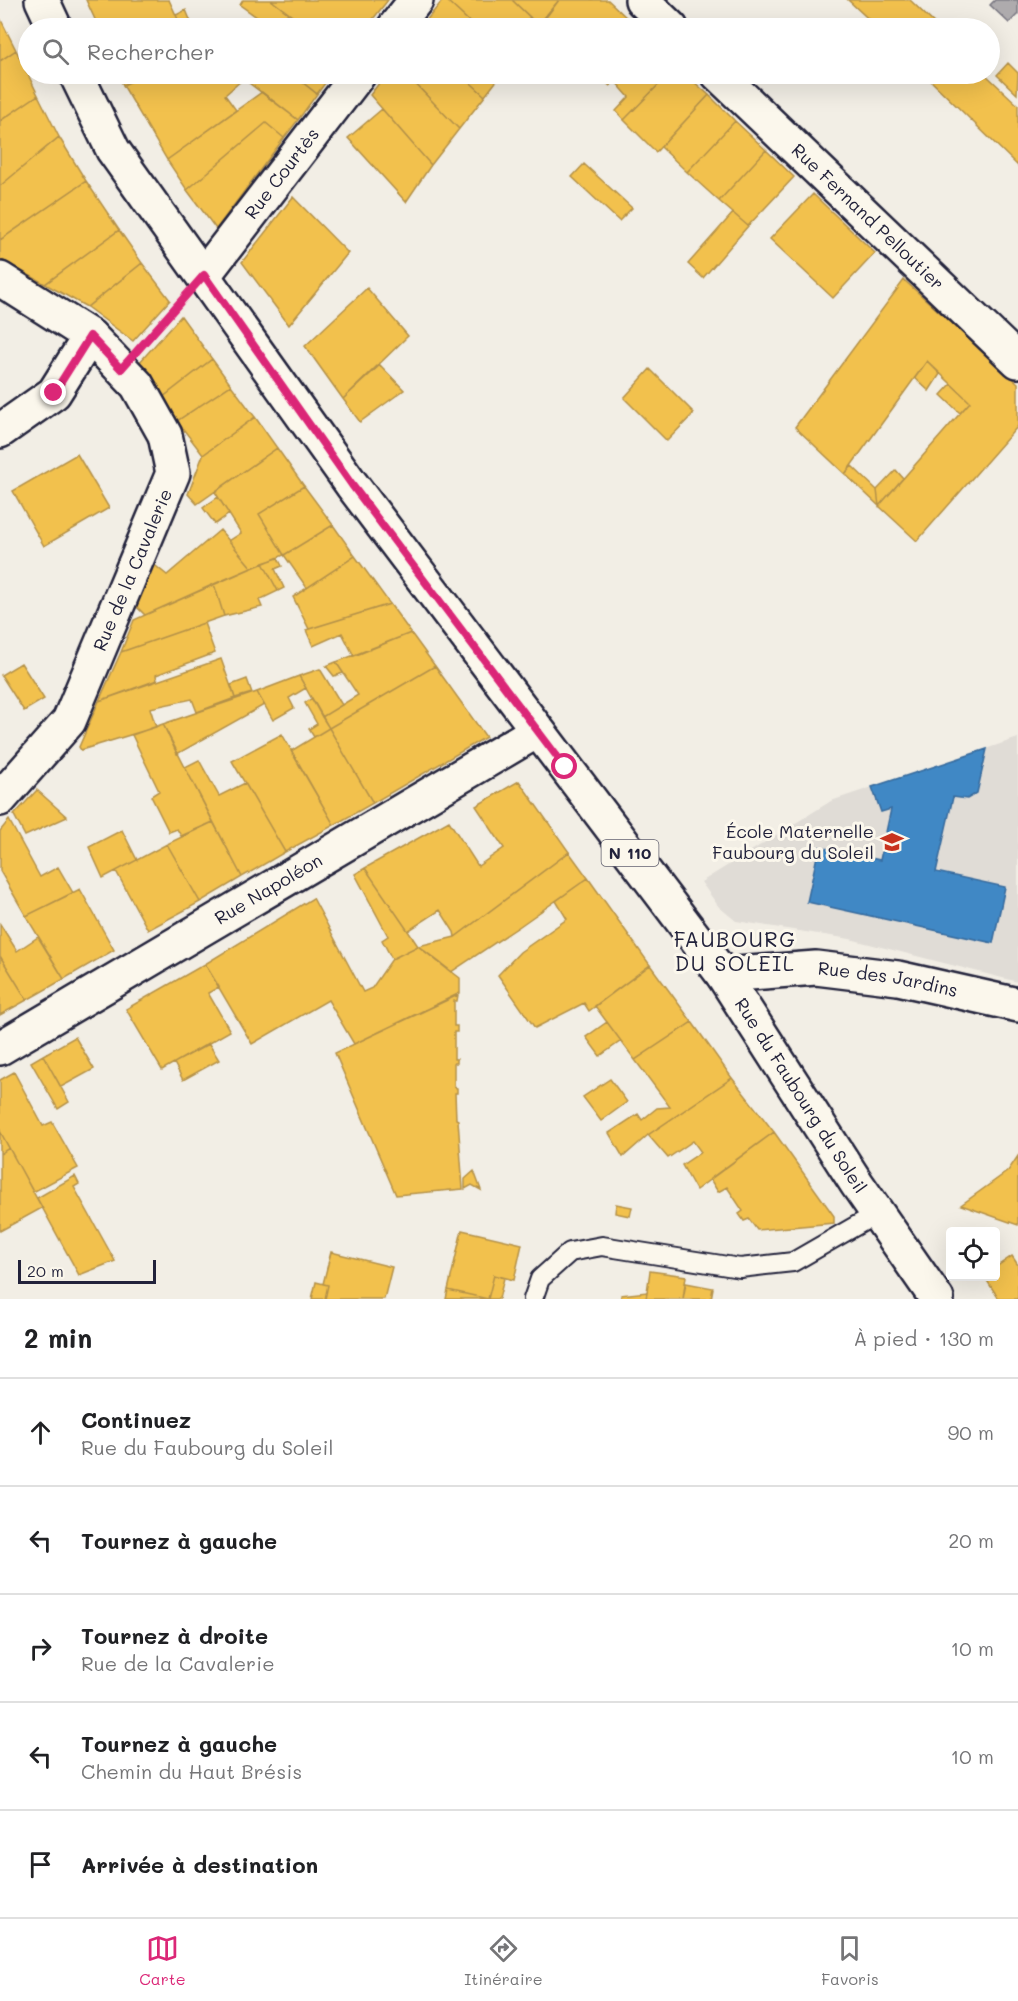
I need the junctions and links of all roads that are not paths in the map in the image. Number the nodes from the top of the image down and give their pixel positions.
1 (42, 0) edge
2 (416, 0) edge
3 (642, 0) edge
4 (50, 18) edge
5 (402, 18) edge
6 (661, 18) edge
7 (81, 84) edge
8 (351, 84) edge
9 (728, 84) edge
10 (204, 275) junction
11 (0, 279) edge
12 (90, 336) junction
13 (1018, 361) edge
14 (0, 431) edge
15 (537, 731) junction
16 (0, 799) edge
17 (723, 975) junction
18 (1018, 1005) edge
19 (0, 1048) edge
20 (878, 1214) junction
21 (533, 1299) edge
22 (937, 1299) edge

1 - 4 street
2 - 5 street
3 - 6 street
7 - 10 street, Rue du Faubourg du Soleil / N 110
8 - 10 street, Rue Courtès
9 - 13 street, Rue Fernand Pelloutier
10 - 15 street, Rue du Faubourg du Soleil / N 110
11 - 12 street, Rue de la Cavalerie
12 - 14 street
12 - 16 street, Rue de la Cavalerie
15 - 17 street, Rue du Faubourg du Soleil / N 110
15 - 19 street, Rue Napoléon
17 - 18 street, Rue des Jardins
17 - 20 street, Rue du Faubourg du Soleil / N 110
20 - 21 lane
20 - 22 street, Rue du Faubourg du Soleil / N 110

